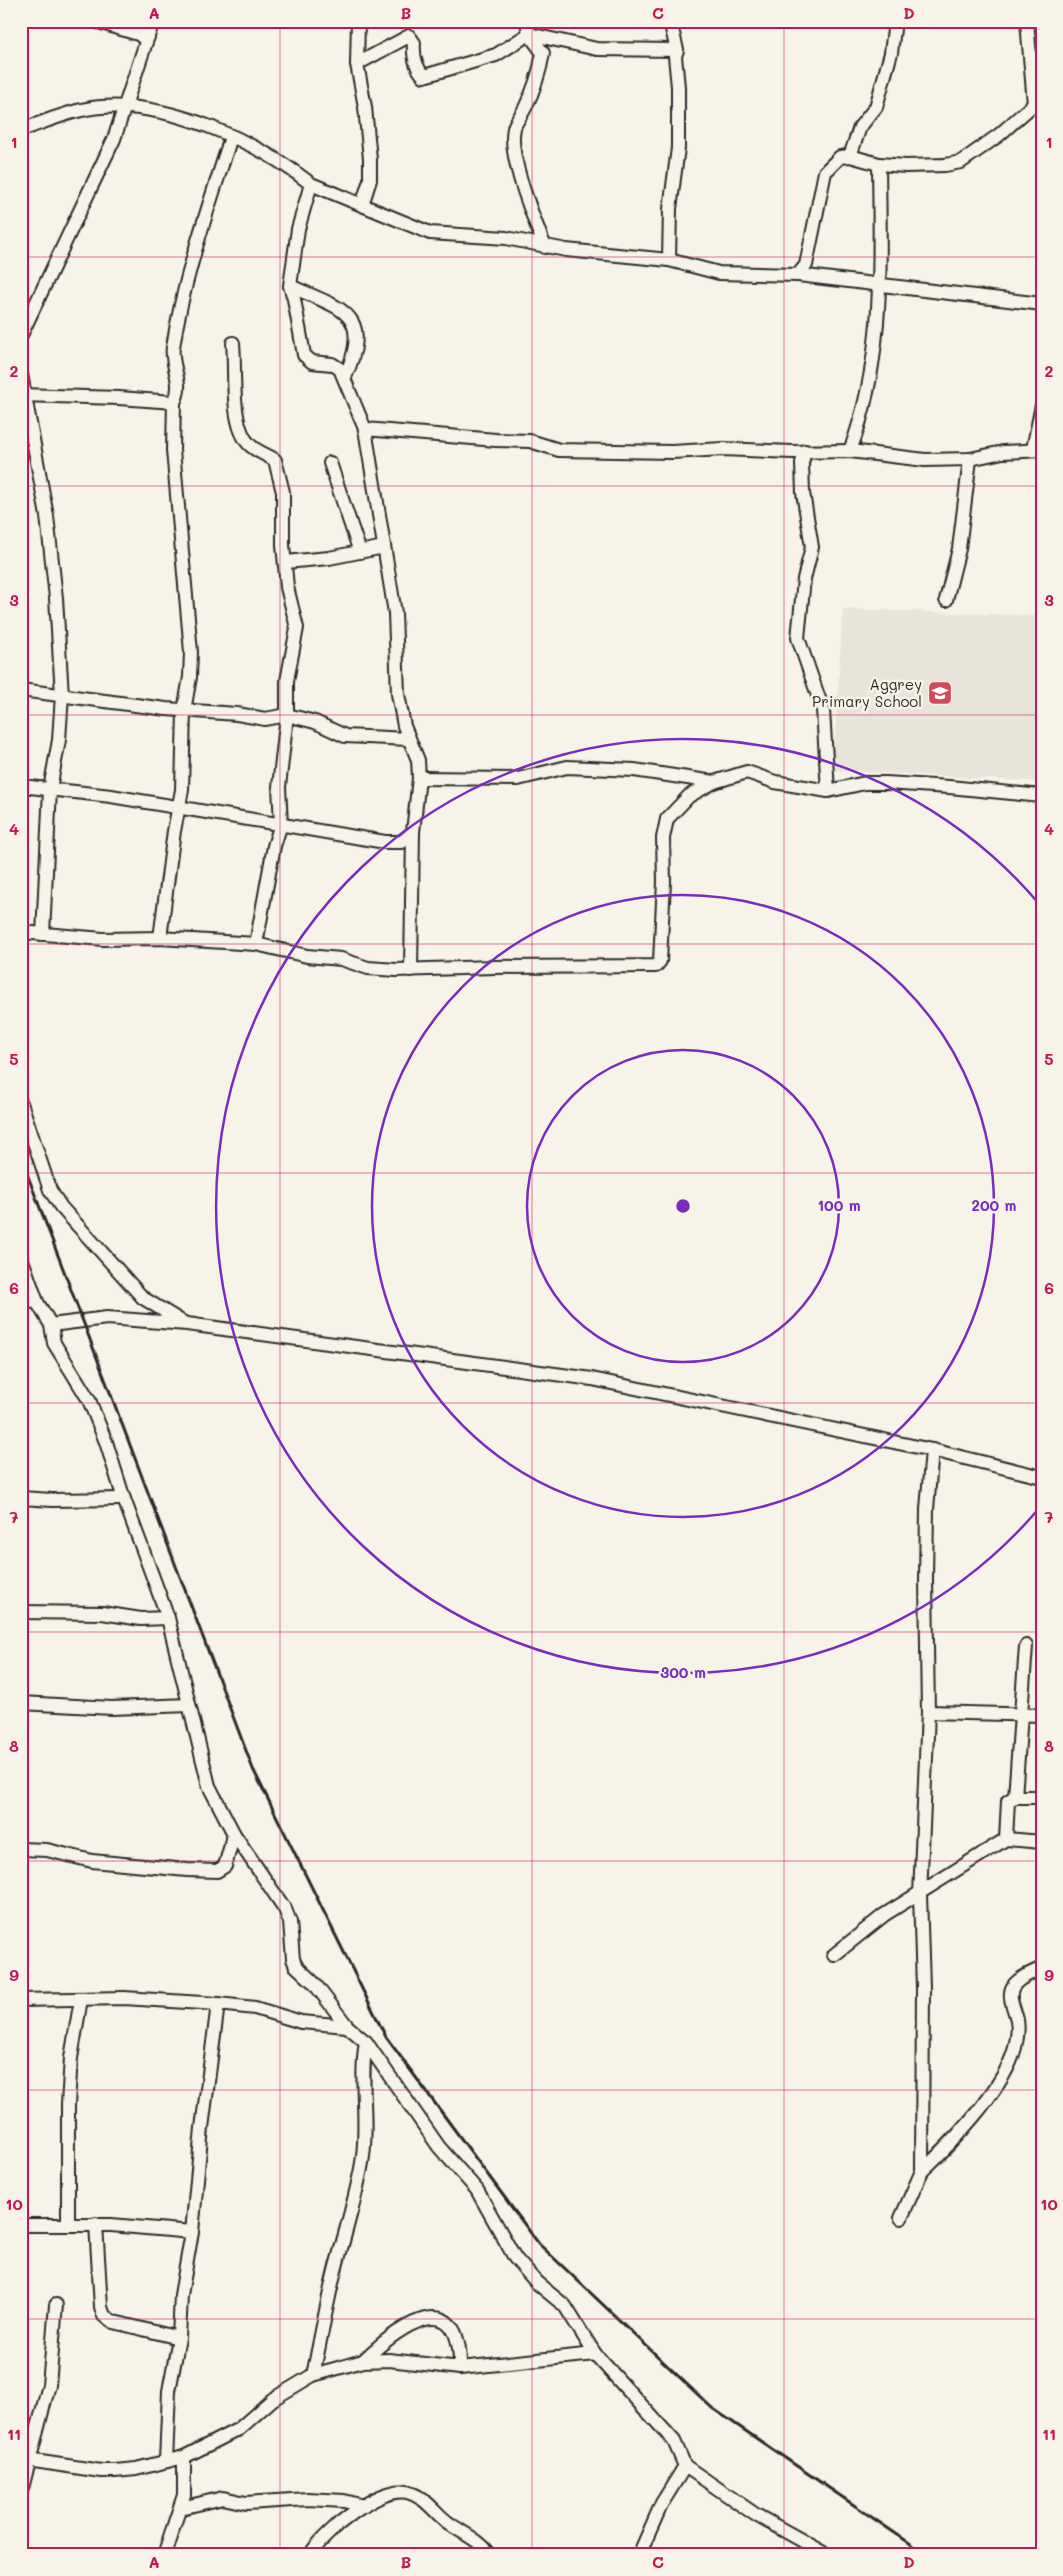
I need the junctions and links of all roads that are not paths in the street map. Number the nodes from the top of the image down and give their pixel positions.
1 (95, 21) edge
2 (141, 21) edge
3 (153, 21) edge
4 (358, 21) edge
5 (527, 21) edge
6 (670, 21) edge
7 (894, 21) edge
8 (1027, 21) edge
9 (529, 34) junction
10 (145, 37) junction
11 (677, 50) junction
12 (357, 64) junction
13 (1038, 104) edge
14 (126, 108) junction
15 (21, 130) edge
16 (231, 137) junction
17 (850, 156) junction
18 (879, 164) junction
19 (311, 184) junction
20 (362, 205) junction
21 (545, 247) junction
22 (669, 260) junction
23 (798, 275) junction
24 (290, 286) junction
25 (881, 286) junction
26 (1042, 304) edge
27 (26, 314) edge
28 (21, 335) edge
29 (233, 343) dead end
30 (21, 374) edge
31 (345, 377) junction
32 (23, 395) edge
33 (174, 402) junction
34 (1042, 405) edge
35 (365, 429) junction
36 (1037, 450) edge
37 (805, 451) junction
38 (850, 451) junction
39 (970, 459) junction
40 (330, 463) dead end
41 (384, 547) junction
42 (360, 552) junction
43 (285, 562) junction
44 (946, 600) dead end
45 (21, 690) edge
46 (62, 695) junction
47 (184, 711) junction
48 (287, 715) junction
49 (409, 739) junction
50 (419, 778) junction
51 (714, 782) junction
52 (21, 786) edge
53 (50, 789) junction
54 (828, 791) junction
55 (1042, 796) edge
56 (178, 807) junction
57 (281, 824) junction
58 (413, 832) junction
59 (21, 932) edge
60 (43, 934) junction
61 (160, 938) junction
62 (256, 944) junction
63 (411, 970) junction
64 (21, 1103) edge
65 (21, 1257) edge
66 (21, 1301) edge
67 (38, 1302) junction
68 (187, 1324) junction
69 (51, 1325) junction
70 (932, 1450) junction
71 (1042, 1478) edge
72 (21, 1498) edge
73 (124, 1499) junction
74 (21, 1612) edge
75 (168, 1618) junction
76 (1026, 1646) dead end
77 (21, 1703) edge
78 (189, 1705) junction
79 (928, 1712) junction
80 (1042, 1715) edge
81 (1022, 1716) junction
82 (1015, 1797) junction
83 (1042, 1797) edge
84 (234, 1834) junction
85 (1006, 1839) junction
86 (1042, 1842) edge
87 (21, 1849) edge
88 (920, 1895) junction
89 (834, 1955) dead end
90 (1042, 1968) edge
91 (81, 1999) junction
92 (21, 2000) edge
93 (218, 2004) junction
94 (347, 2026) junction
95 (366, 2042) junction
96 (922, 2171) junction
97 (901, 2218) dead end
98 (68, 2224) junction
99 (96, 2224) junction
100 (21, 2225) edge
101 (192, 2232) junction
102 (56, 2305) dead end
103 (179, 2338) junction
104 (595, 2354) junction
105 (363, 2361) junction
106 (460, 2368) junction
107 (313, 2375) junction
108 (184, 2457) junction
109 (26, 2459) edge
110 (166, 2461) junction
111 (685, 2466) junction
112 (21, 2492) edge
113 (364, 2506) junction
114 (181, 2508) junction
115 (164, 2555) edge
116 (310, 2555) edge
117 (490, 2555) edge
118 (639, 2555) edge
119 (828, 2555) edge

1 - 10 street
2 - 10 street
3 - 10 street
4 - 12 street
5 - 9 street
6 - 11 street
7 - 17 street
8 - 13 street
9 - 11 street
9 - 12 street
9 - 21 street
10 - 14 street
11 - 22 street
12 - 20 street
13 - 18 street
14 - 15 street
14 - 16 street
14 - 27 street
16 - 19 street
16 - 33 street
17 - 18 street
17 - 23 street
18 - 25 street
19 - 20 street
19 - 24 street
20 - 21 street
21 - 22 street
22 - 23 street
23 - 25 street
24 - 31 street
24 - 31 street
25 - 26 street
25 - 38 street
27 - 28 street
29 - 43 street
30 - 32 street
31 - 35 street
32 - 33 street
32 - 46 street
33 - 47 street
34 - 36 street
35 - 37 street
35 - 41 street
36 - 39 street
37 - 38 street
37 - 54 street
38 - 39 street
39 - 44 street
40 - 42 street
41 - 42 street
41 - 49 street
42 - 43 street
43 - 48 street
45 - 46 street
46 - 47 street
46 - 53 street
47 - 48 street
47 - 56 street
48 - 49 street
48 - 57 street
49 - 50 street
50 - 51 street
50 - 58 street
51 - 54 street
51 - 63 street
52 - 53 street
53 - 56 street
53 - 60 street
54 - 55 street
56 - 57 street
56 - 61 street
57 - 58 street
57 - 62 street
58 - 63 street
59 - 60 street
60 - 61 street
61 - 62 street
62 - 63 street
64 - 68 street
65 - 67 street
66 - 67 street
67 - 69 street
68 - 69 street
68 - 70 street
69 - 73 street
70 - 71 street
70 - 79 street
72 - 73 street
73 - 75 street
74 - 75 street
75 - 78 street
76 - 81 street
77 - 78 street
78 - 84 street
79 - 81 street
79 - 88 street
80 - 81 street
81 - 82 street
82 - 83 street
82 - 85 street
84 - 87 street
84 - 94 street
85 - 86 street
85 - 88 street
88 - 89 street
88 - 96 street
90 - 96 street
91 - 92 street
91 - 93 street
91 - 98 street
93 - 94 street
93 - 101 street
94 - 95 street
95 - 104 street
95 - 107 street
96 - 97 street
98 - 99 street
98 - 100 street
99 - 101 street
99 - 103 street
101 - 103 street
102 - 109 street
103 - 110 street
104 - 106 street
104 - 111 street
105 - 106 street
105 - 106 street
105 - 107 street
107 - 108 street
108 - 110 street
108 - 114 street
109 - 110 street
109 - 112 street
111 - 118 street
111 - 119 street
113 - 114 street
113 - 116 street
113 - 117 street
114 - 115 street

